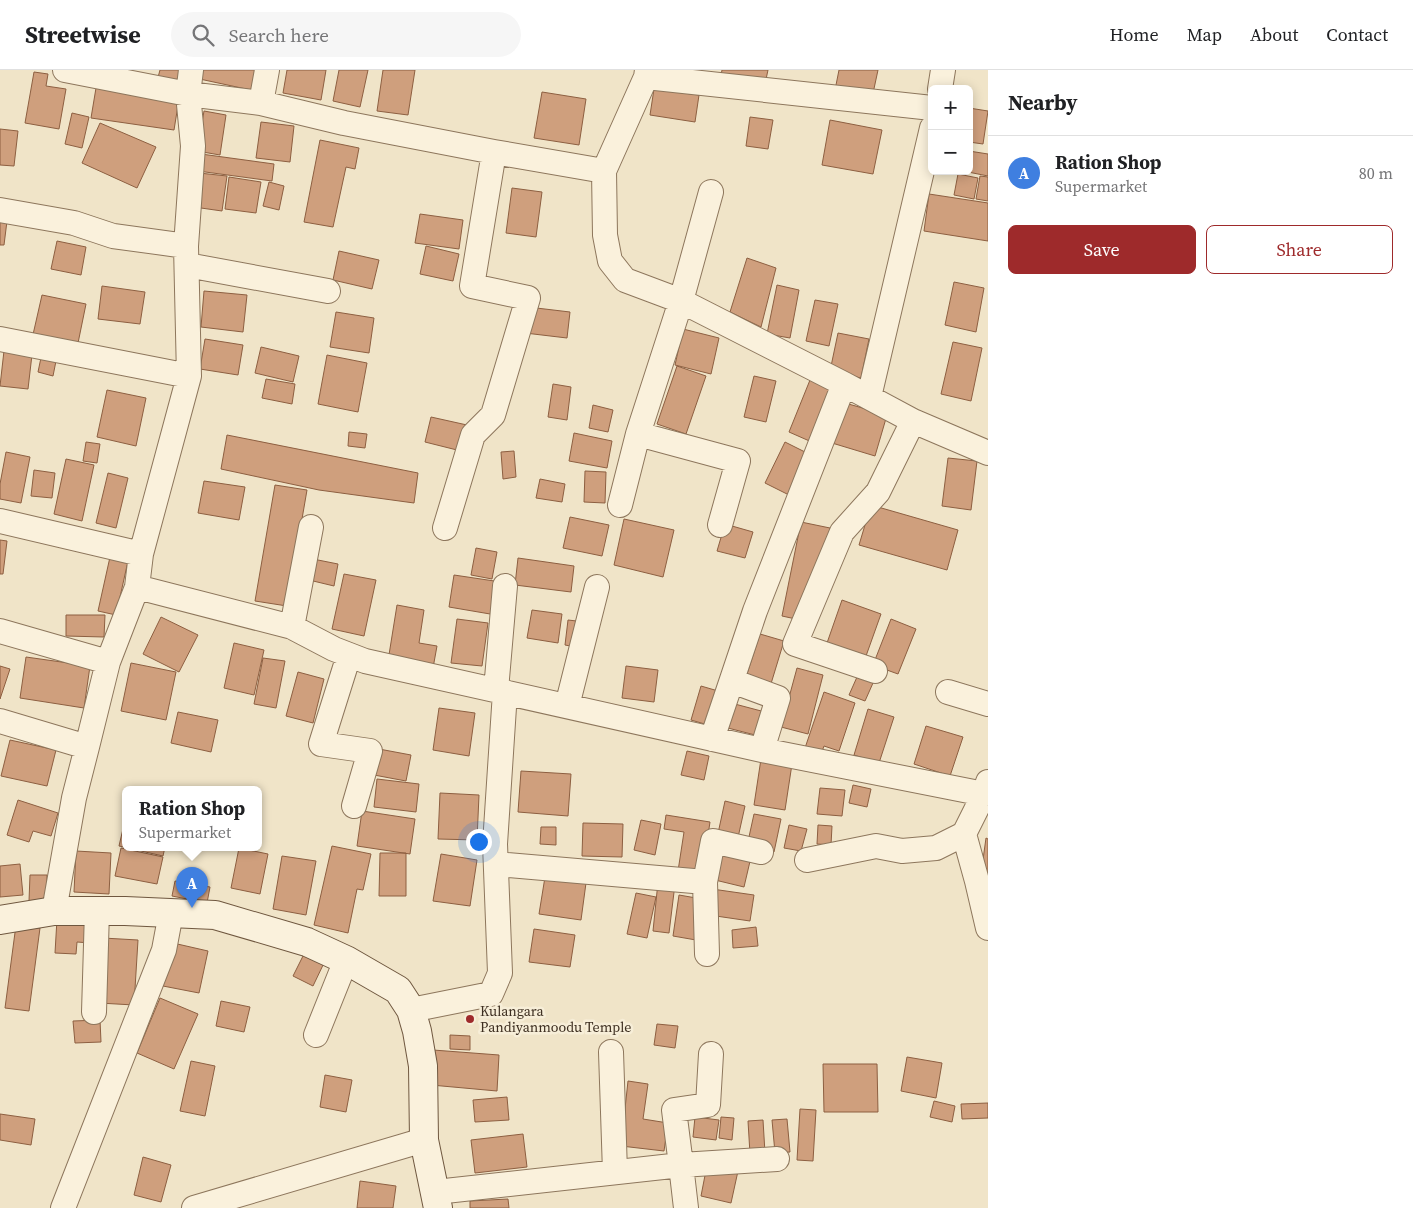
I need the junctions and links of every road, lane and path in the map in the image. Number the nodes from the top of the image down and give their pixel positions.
1 (65, 70) edge
2 (191, 70) edge
3 (267, 70) edge
4 (943, 70) edge
5 (647, 73) edge
6 (941, 85) edge
7 (188, 94) junction
8 (261, 103) junction
9 (928, 108) edge
10 (932, 130) edge
11 (494, 152) junction
12 (604, 171) junction
13 (711, 192) dead end
14 (0, 210) edge
15 (187, 255) junction
16 (328, 291) dead end
17 (681, 301) junction
18 (0, 339) edge
19 (189, 376) junction
20 (844, 384) junction
21 (869, 397) junction
22 (913, 421) junction
23 (638, 434) junction
24 (988, 453) edge
25 (620, 505) dead end
26 (0, 521) edge
27 (720, 525) dead end
28 (311, 527) dead end
29 (445, 528) dead end
30 (141, 554) junction
31 (505, 586) dead end
32 (137, 587) junction
33 (596, 587) dead end
34 (292, 627) junction
35 (0, 631) edge
36 (349, 655) junction
37 (108, 662) junction
38 (876, 671) dead end
39 (732, 681) junction
40 (500, 691) junction
41 (948, 692) dead end
42 (988, 704) edge
43 (567, 706) junction
44 (0, 721) edge
45 (712, 739) junction
46 (87, 747) junction
47 (762, 750) junction
48 (986, 788) edge
49 (354, 806) dead end
50 (964, 834) junction
51 (761, 852) dead end
52 (807, 860) dead end
53 (496, 864) junction
54 (705, 882) junction
55 (54, 910) junction
56 (96, 911) junction
57 (171, 913) junction
58 (0, 920) edge
59 (988, 928) edge
60 (707, 954) dead end
61 (346, 960) junction
62 (411, 1010) junction
63 (94, 1012) dead end
64 (316, 1035) dead end
65 (611, 1052) dead end
66 (711, 1054) dead end
67 (424, 1140) junction
68 (777, 1159) dead end
69 (681, 1165) junction
70 (615, 1172) junction
71 (437, 1200) edge
72 (63, 1208) edge
73 (194, 1208) edge
74 (686, 1208) edge

1 - 7 street
2 - 7 street
3 - 8 street
4 - 6 street
5 - 9 street
5 - 12 street
7 - 8 street
7 - 15 street
8 - 11 street
10 - 21 street
11 - 12 street
11 - 29 street
12 - 17 street
13 - 17 street
14 - 15 street
15 - 16 street
15 - 19 street
17 - 20 street
17 - 23 street
18 - 19 street
19 - 30 street
20 - 21 street
20 - 39 street
21 - 22 street
22 - 24 street
22 - 38 street
23 - 25 street
23 - 27 street
26 - 30 street
28 - 34 street
30 - 32 street
31 - 40 street
32 - 34 street
32 - 37 street
33 - 43 street
34 - 36 street
35 - 37 street
36 - 40 street
36 - 49 street
37 - 46 street
39 - 45 street
39 - 47 street
40 - 43 street
40 - 53 street
41 - 42 street
43 - 45 street
44 - 46 street
45 - 47 street
46 - 55 street
47 - 48 street
48 - 50 street
50 - 52 street
50 - 59 street
51 - 54 street
53 - 54 street
53 - 62 street
54 - 60 street
55 - 56 street
55 - 58 street
56 - 57 street
56 - 63 street
57 - 61 street
57 - 72 street
61 - 62 street
61 - 64 street
62 - 67 street
65 - 70 street
66 - 69 street
67 - 71 street
67 - 73 street
68 - 69 street
69 - 70 street
69 - 74 street
70 - 71 street

